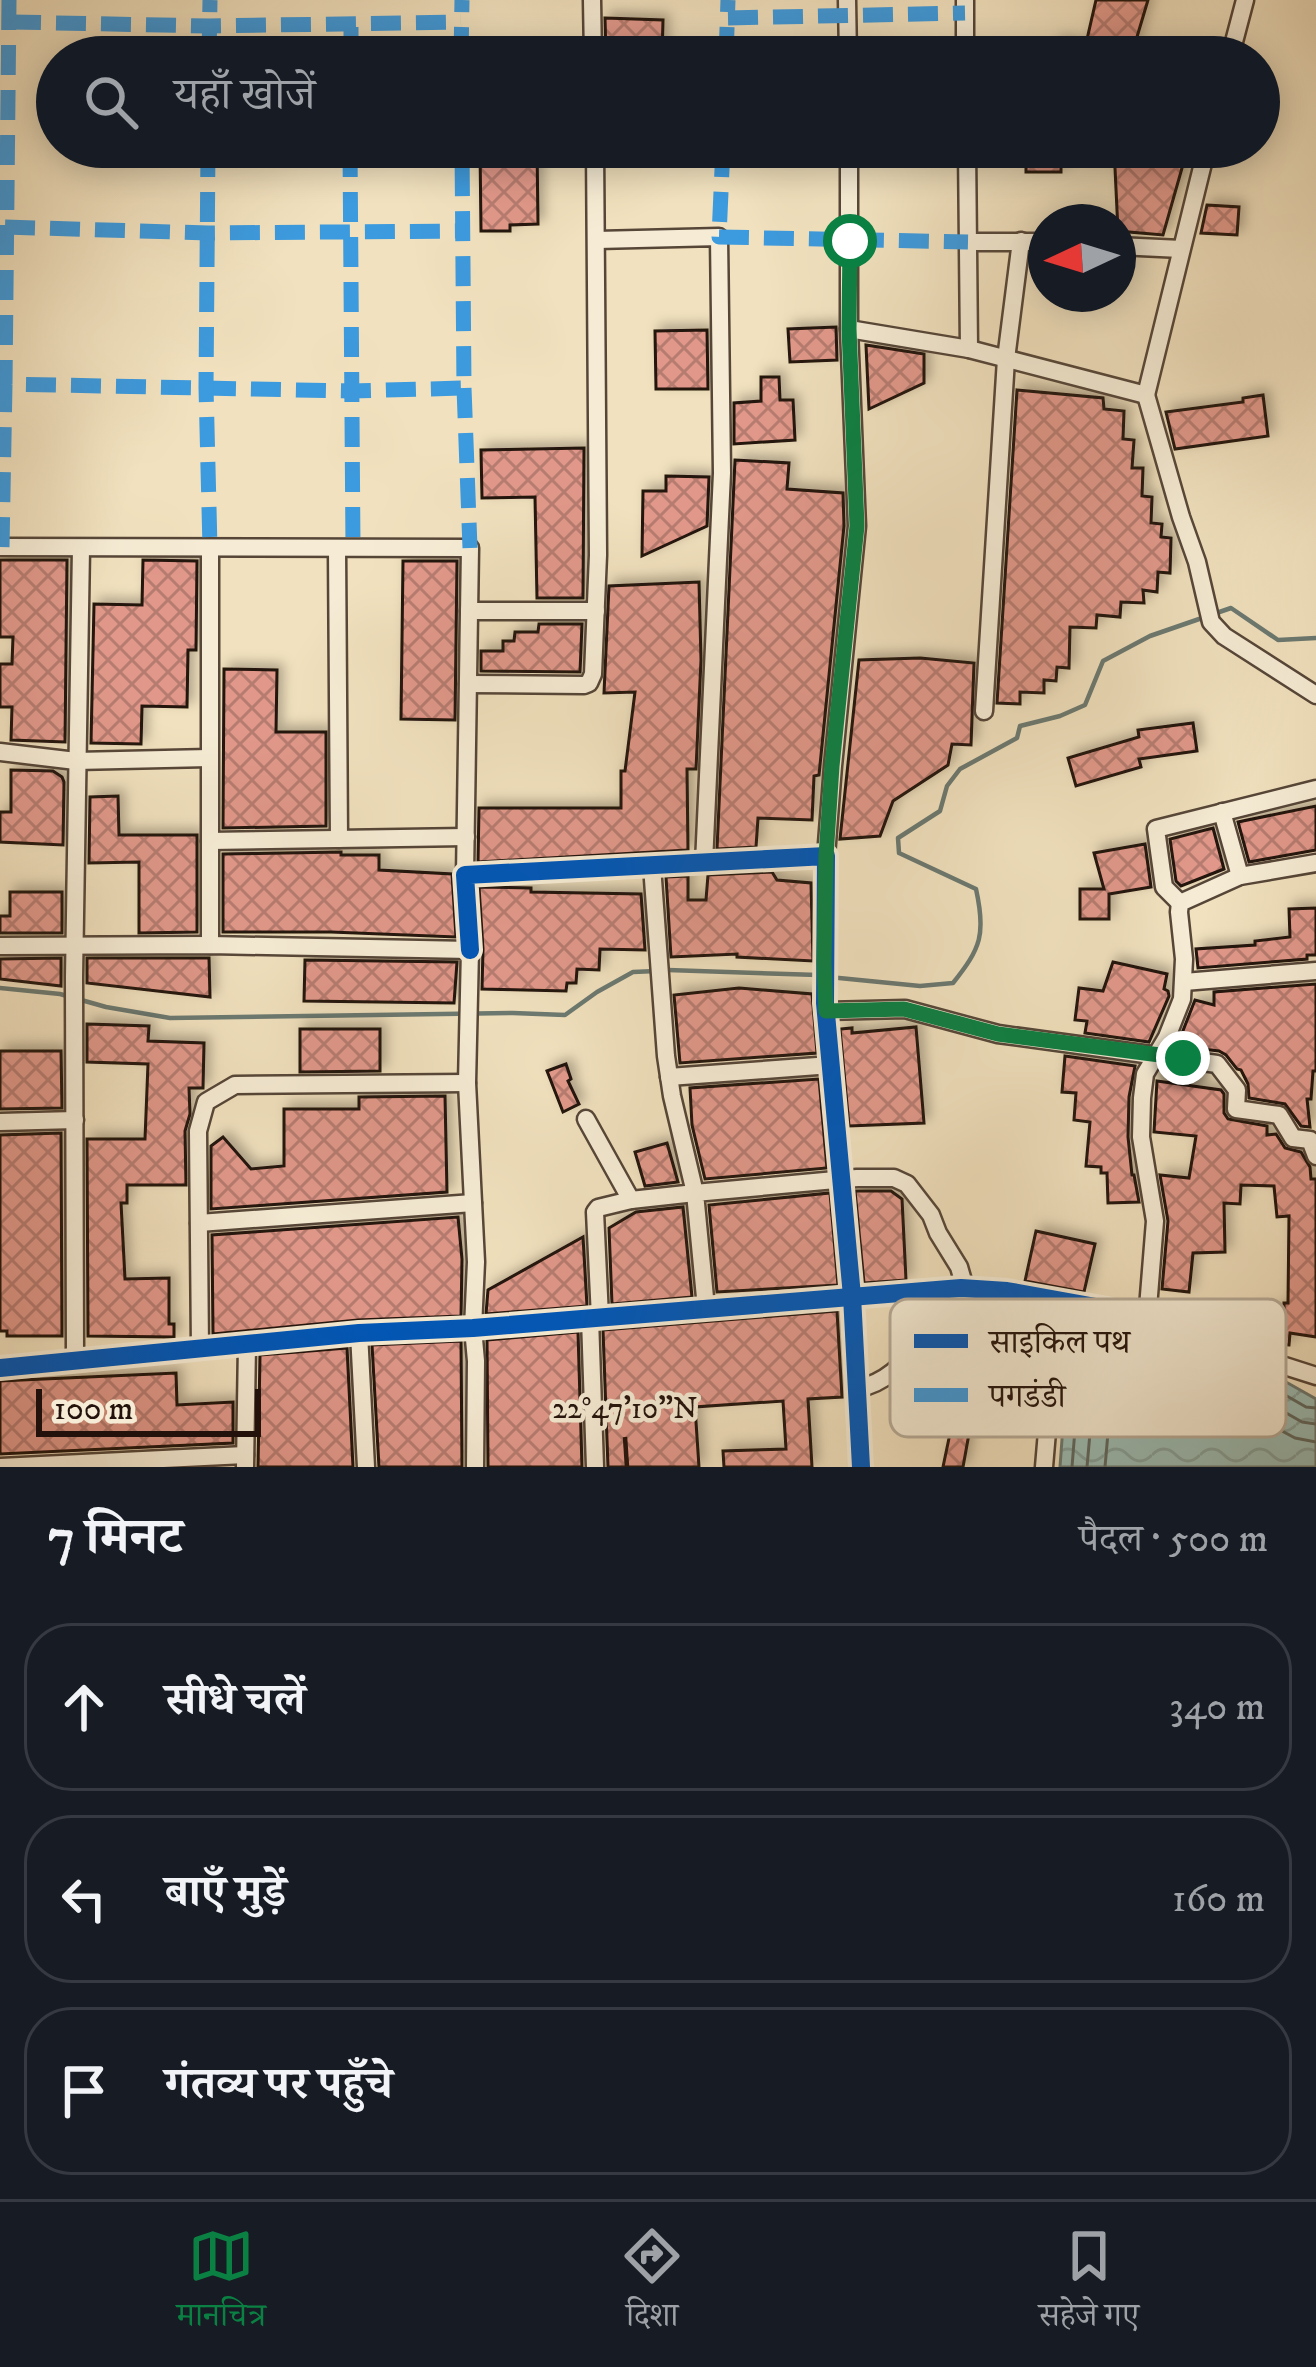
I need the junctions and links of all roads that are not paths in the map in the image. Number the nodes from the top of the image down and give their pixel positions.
1 (592, 0) edge
2 (847, 0) edge
3 (965, 0) edge
4 (1245, 0) edge
5 (593, 36) edge
6 (848, 36) edge
7 (965, 36) edge
8 (1236, 36) edge
9 (595, 168) edge
10 (849, 168) edge
11 (967, 168) edge
12 (1202, 168) edge
13 (597, 240) junction
14 (1021, 241) junction
15 (1028, 241) edge
16 (968, 242) junction
17 (1136, 247) edge
18 (1181, 249) junction
19 (849, 329) junction
20 (969, 349) junction
21 (1006, 359) junction
22 (1146, 395) junction
23 (0, 547) edge
24 (81, 548) junction
25 (210, 548) junction
26 (337, 549) junction
27 (469, 611) junction
28 (596, 611) junction
29 (468, 684) junction
30 (1316, 695) edge
31 (984, 711) dead end
32 (0, 752) edge
33 (209, 758) junction
34 (76, 760) junction
35 (1316, 789) edge
36 (1222, 812) junction
37 (466, 837) junction
38 (339, 838) junction
39 (210, 841) junction
40 (826, 856) junction
41 (704, 862) junction
42 (1316, 863) edge
43 (652, 866) junction
44 (465, 875) junction
45 (1240, 876) junction
46 (1180, 903) junction
47 (210, 945) junction
48 (0, 946) edge
49 (76, 946) junction
50 (470, 950) junction
51 (1316, 971) edge
52 (1184, 982) junction
53 (826, 1007) junction
54 (1155, 1054) junction
55 (831, 1065) junction
56 (670, 1077) junction
57 (467, 1083) junction
58 (586, 1118) dead end
59 (75, 1120) junction
60 (0, 1122) edge
61 (1316, 1156) edge
62 (842, 1180) junction
63 (695, 1193) junction
64 (631, 1200) junction
65 (473, 1203) junction
66 (199, 1223) junction
67 (968, 1288) junction
68 (852, 1296) junction
69 (967, 1299) edge
70 (1049, 1299) edge
71 (1149, 1299) edge
72 (706, 1308) junction
73 (595, 1317) junction
74 (473, 1328) junction
75 (359, 1333) junction
76 (247, 1344) junction
77 (200, 1348) junction
78 (75, 1360) junction
79 (1286, 1366) edge
80 (0, 1367) edge
81 (890, 1376) edge
82 (1316, 1376) edge
83 (857, 1389) junction
84 (1047, 1437) edge
85 (245, 1461) edge
86 (0, 1467) edge
87 (367, 1467) edge
88 (475, 1467) edge
89 (595, 1467) edge
90 (861, 1467) edge
91 (1044, 1467) edge

1 - 5 street
2 - 6 street
3 - 7 street
4 - 8 street
9 - 13 street
10 - 19 street
11 - 16 street
12 - 18 street
13 - 28 street
13 - 41 street
14 - 15 street
14 - 16 street
14 - 21 street
16 - 20 street
17 - 18 street
18 - 22 street
19 - 20 street
19 - 40 street
20 - 21 street
21 - 22 street
21 - 31 street
22 - 30 street
23 - 24 street
24 - 25 street
24 - 34 street
25 - 26 street
25 - 33 street
26 - 27 street
26 - 38 street
27 - 28 street
27 - 29 street
28 - 29 street
29 - 37 street
32 - 34 street
33 - 34 street
33 - 39 street
34 - 49 street
35 - 36 street
36 - 45 street
36 - 46 street
37 - 38 street
37 - 44 street
38 - 39 street
39 - 47 street
40 - 41 street
40 - 53 street
41 - 43 street
42 - 45 street
43 - 44 street
43 - 56 street
44 - 50 street
45 - 46 street
46 - 52 street
47 - 49 street
47 - 50 street
48 - 49 street
49 - 59 street
50 - 57 street
51 - 52 street
52 - 54 street
53 - 54 street
53 - 55 street
54 - 61 street
54 - 71 street
55 - 56 street
55 - 62 street
56 - 63 street
57 - 65 street
57 - 66 street
58 - 64 street
59 - 60 street
59 - 78 street
62 - 63 street
62 - 67 street
62 - 68 street
63 - 64 street
63 - 72 street
64 - 73 street
65 - 66 street
65 - 74 street
66 - 77 street
67 - 68 street
67 - 69 street
67 - 70 street
68 - 72 street
68 - 83 street
72 - 73 street
73 - 74 street
73 - 89 street
74 - 75 street
74 - 88 street
75 - 76 street
75 - 87 street
76 - 77 street
76 - 85 street
77 - 78 street
78 - 80 street
79 - 82 street
81 - 83 street
83 - 90 street
84 - 91 street
85 - 86 street

